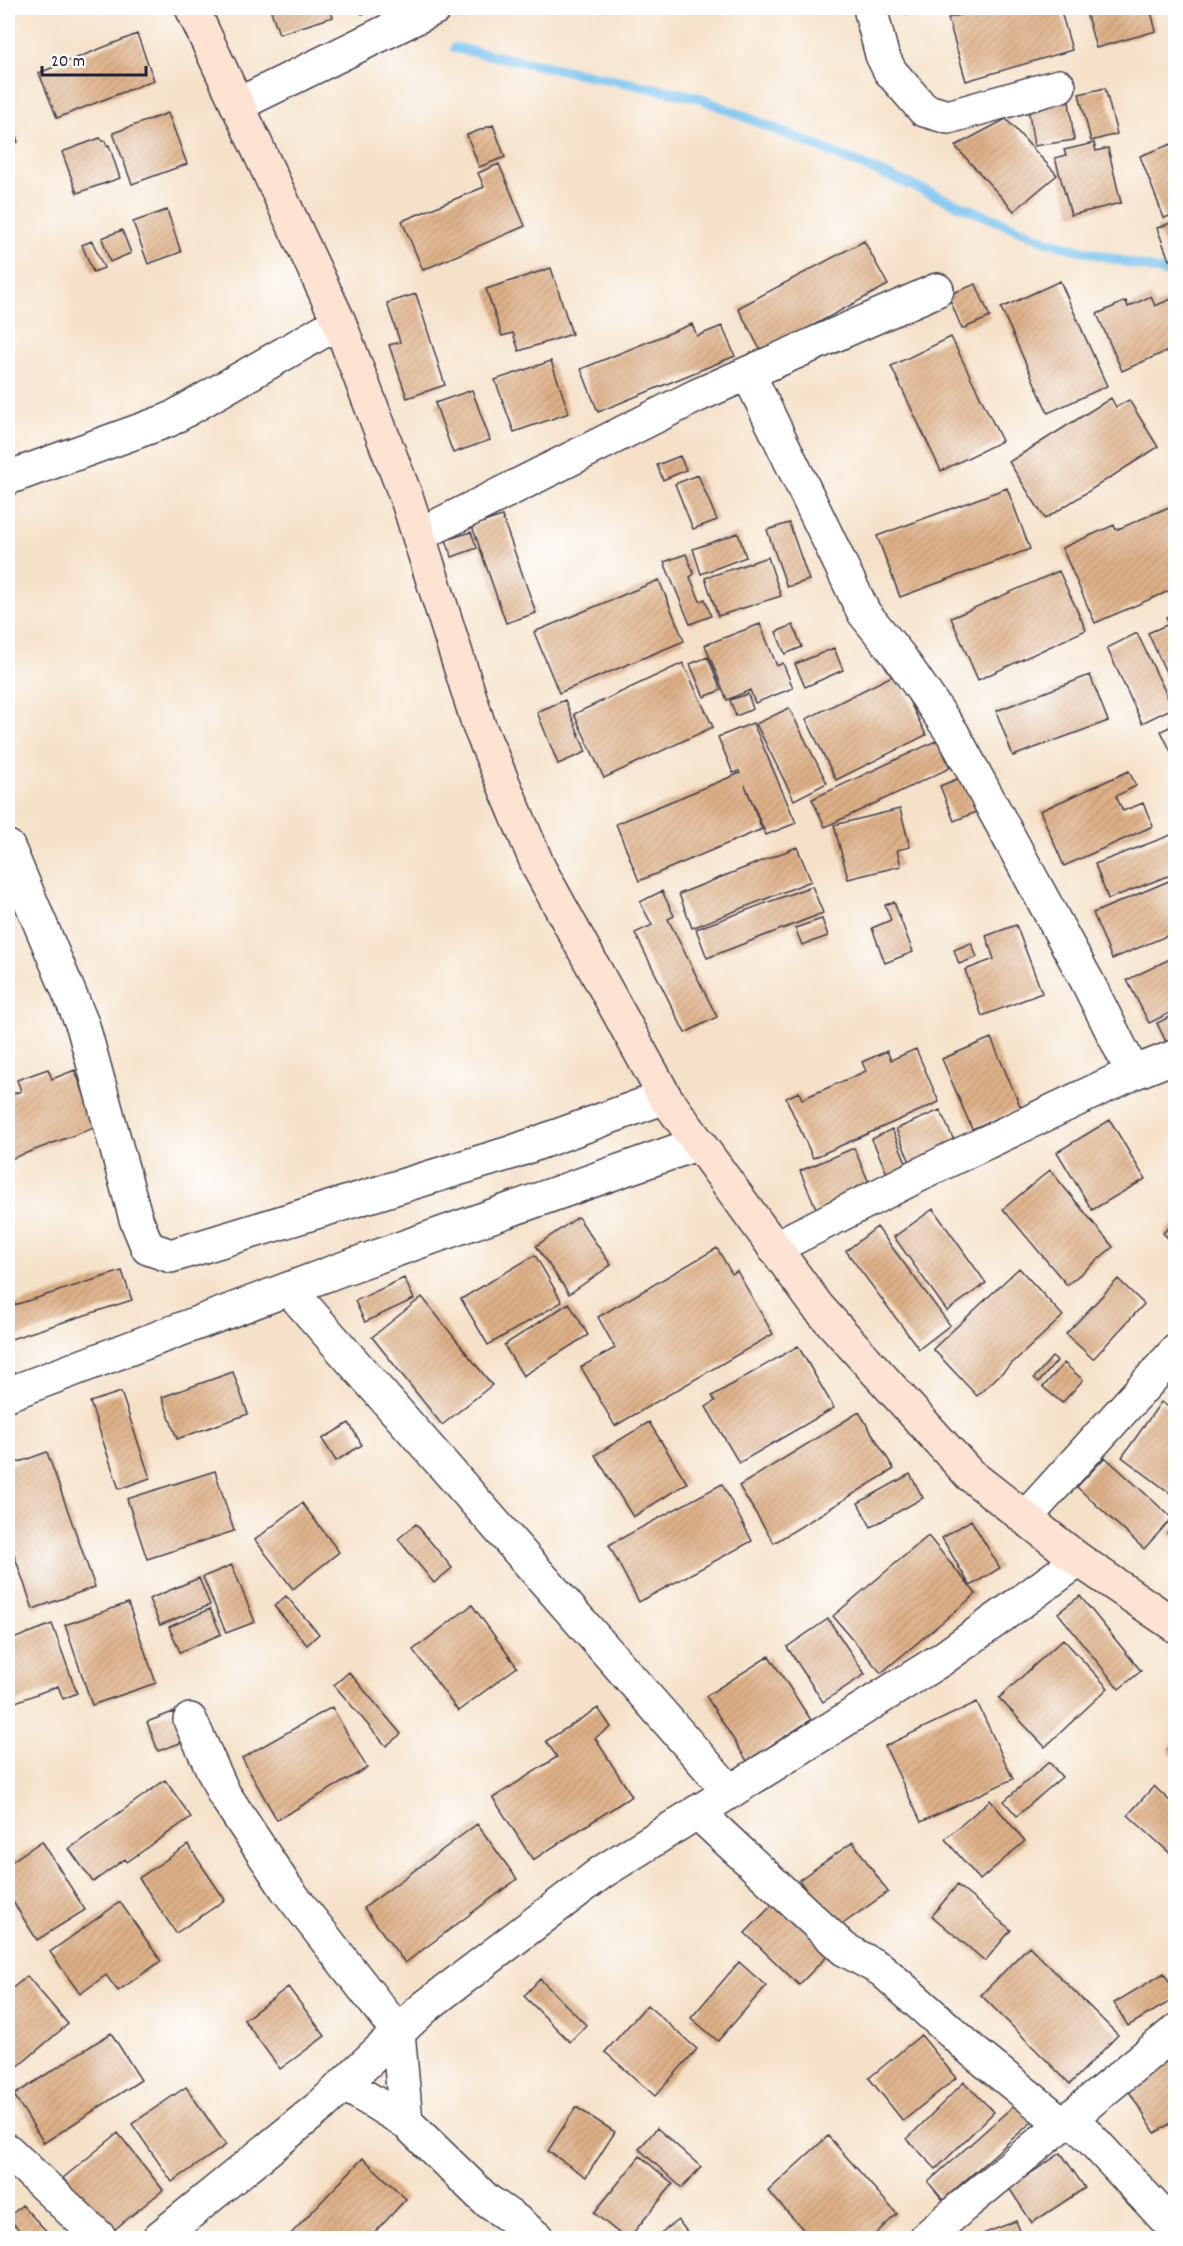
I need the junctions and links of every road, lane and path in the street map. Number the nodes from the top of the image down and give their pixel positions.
1 (192, 8) edge
2 (435, 8) edge
3 (870, 8) edge
4 (1059, 86) dead end
5 (237, 105) junction
6 (937, 290) dead end
7 (339, 322) junction
8 (748, 373) junction
9 (8, 478) edge
10 (419, 535) junction
11 (8, 848) edge
12 (1161, 1069) edge
13 (664, 1097) junction
14 (699, 1143) junction
15 (774, 1248) junction
16 (289, 1289) junction
17 (1176, 1351) edge
18 (8, 1394) edge
19 (1025, 1518) junction
20 (1079, 1560) junction
21 (1176, 1626) edge
22 (190, 1720) dead end
23 (730, 1792) junction
24 (698, 1812) junction
25 (1176, 2031) edge
26 (398, 2032) junction
27 (344, 2084) junction
28 (1067, 2120) junction
29 (406, 2122) junction
30 (8, 2151) edge
31 (1176, 2230) edge
32 (100, 2238) edge
33 (159, 2238) edge
34 (537, 2238) edge
35 (926, 2238) edge

1 - 5 street
2 - 5 street
3 - 4 street
5 - 7 street
6 - 8 street
7 - 9 street
7 - 10 street
8 - 10 street
8 - 12 street
10 - 13 street
11 - 13 street
12 - 15 street
13 - 14 street
14 - 15 street
14 - 16 street
15 - 19 street
16 - 18 street
16 - 23 street
17 - 19 street
19 - 20 street
20 - 21 street
20 - 23 street
22 - 26 street
23 - 24 street
24 - 26 street
24 - 28 street
25 - 28 street
26 - 27 street
26 - 29 street
27 - 29 street
27 - 33 street
28 - 31 street
28 - 35 street
29 - 34 street
30 - 32 street

